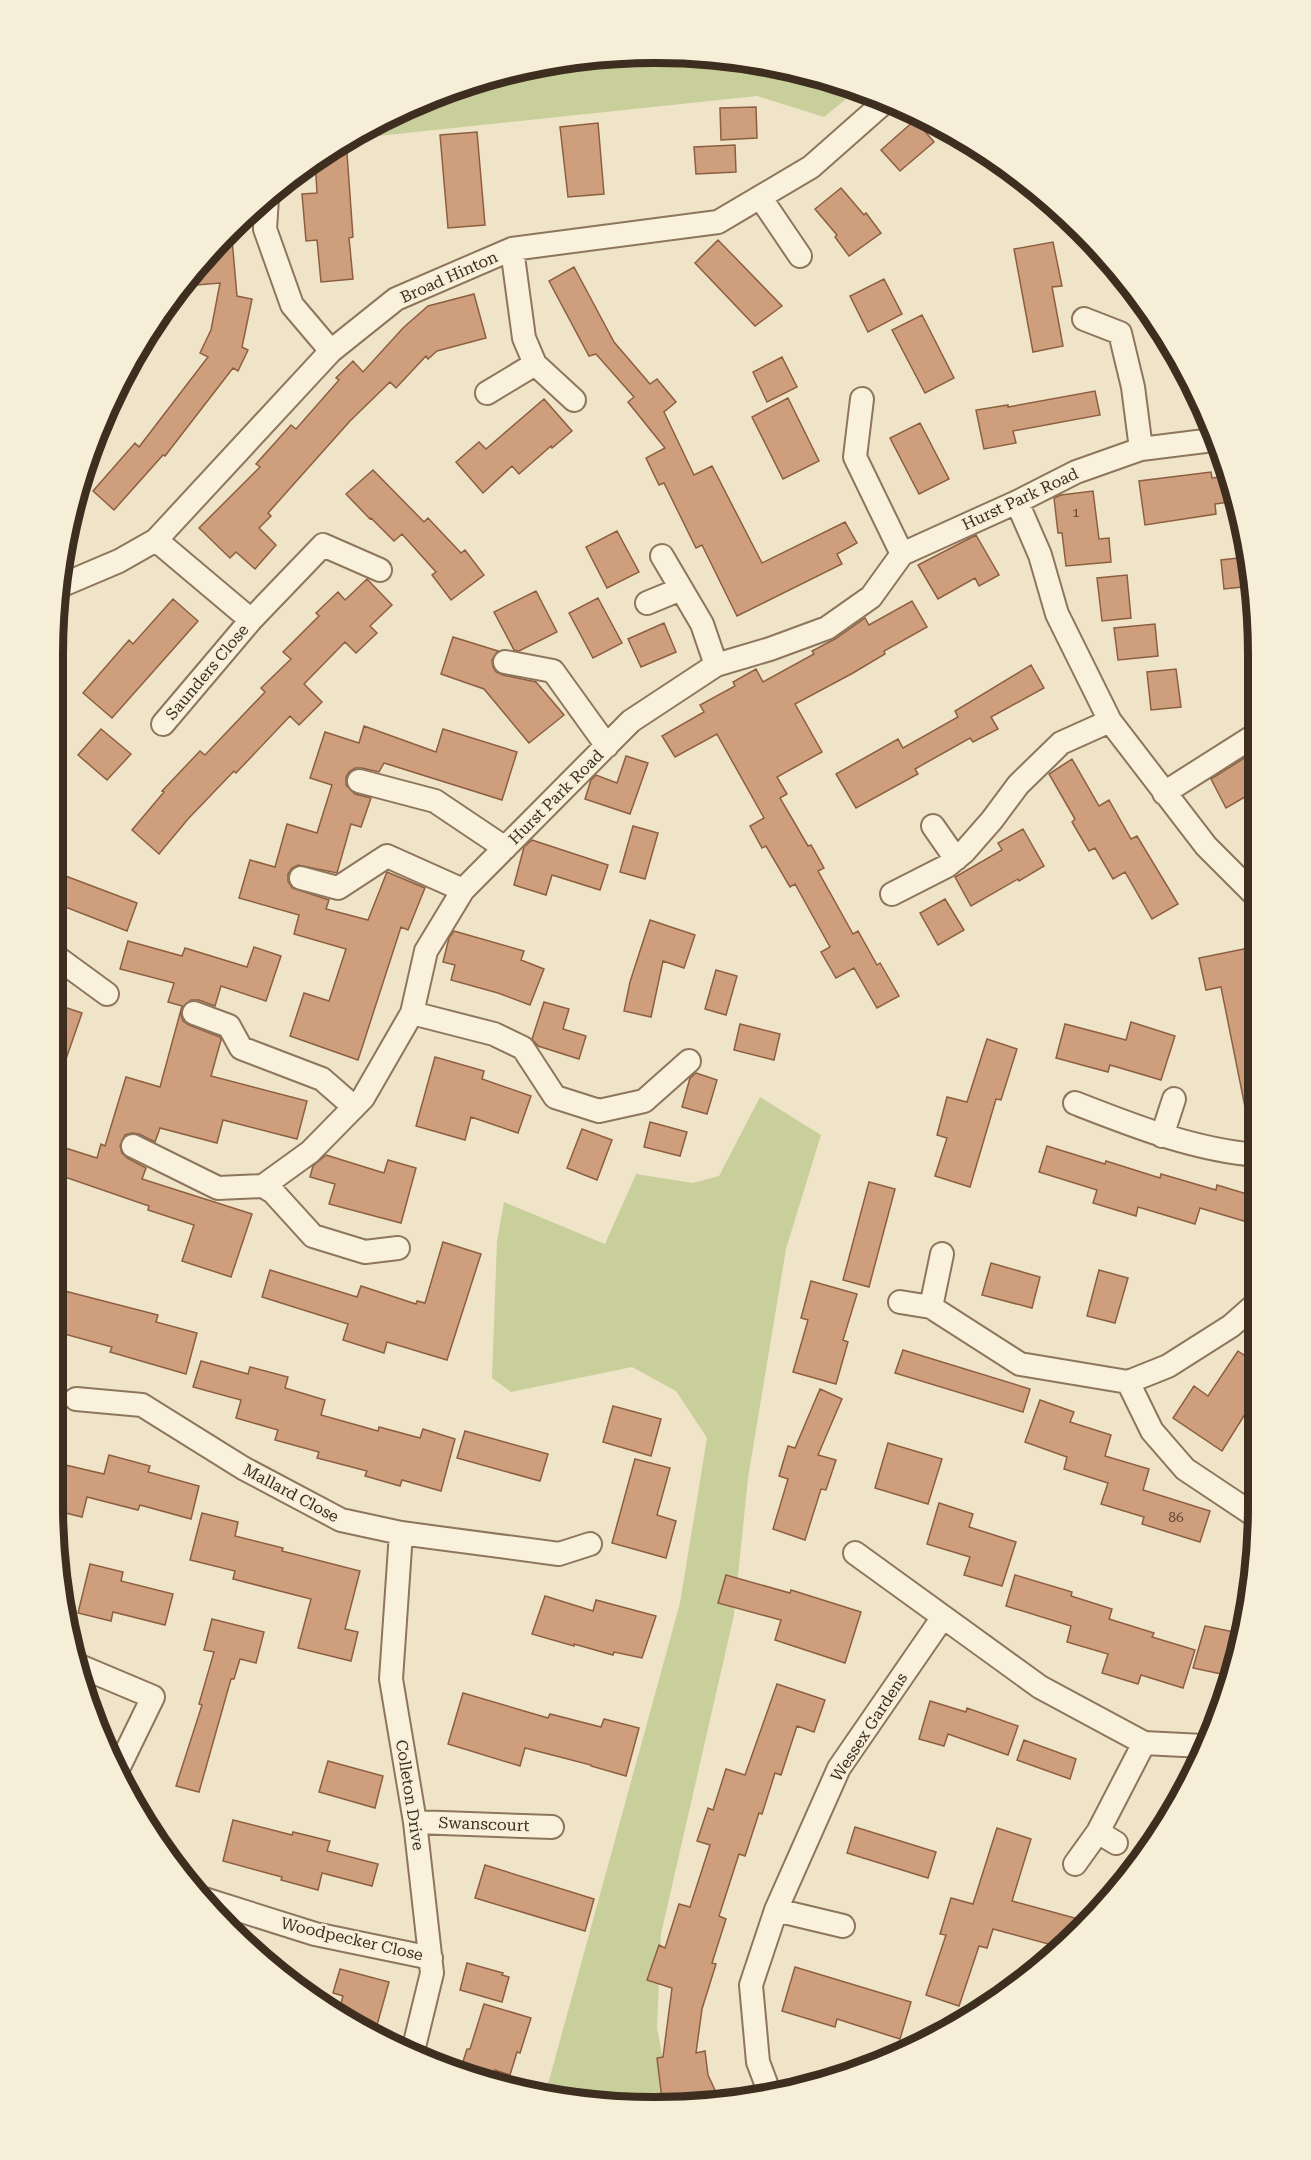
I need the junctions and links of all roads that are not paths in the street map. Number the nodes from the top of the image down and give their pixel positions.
1 (879, 107) edge
2 (760, 197) junction
3 (266, 209) edge
4 (512, 249) junction
5 (800, 256) dead end
6 (1084, 319) dead end
7 (331, 351) junction
8 (535, 364) junction
9 (487, 393) dead end
10 (862, 399) dead end
11 (574, 400) dead end
12 (1208, 441) edge
13 (1140, 449) junction
14 (1017, 502) junction
15 (156, 540) junction
16 (902, 554) junction
17 (662, 556) dead end
18 (380, 570) dead end
19 (68, 583) edge
20 (681, 589) junction
21 (647, 603) dead end
22 (251, 620) junction
23 (505, 662) dead end
24 (717, 665) junction
25 (1110, 721) junction
26 (163, 724) dead end
27 (1248, 740) edge
28 (607, 746) junction
29 (359, 781) dead end
30 (1164, 793) junction
31 (933, 826) dead end
32 (505, 848) junction
33 (956, 859) junction
34 (301, 878) dead end
35 (1248, 888) edge
36 (464, 890) junction
37 (892, 894) dead end
38 (63, 962) edge
39 (107, 994) dead end
40 (412, 1012) junction
41 (194, 1013) dead end
42 (689, 1061) dead end
43 (1174, 1099) dead end
44 (1075, 1103) dead end
45 (354, 1107) junction
46 (1161, 1136) junction
47 (133, 1146) dead end
48 (1248, 1154) edge
49 (263, 1186) junction
50 (398, 1248) dead end
51 (942, 1254) dead end
52 (900, 1302) dead end
53 (931, 1307) junction
54 (1248, 1311) edge
55 (1128, 1382) junction
56 (76, 1399) dead end
57 (1248, 1511) edge
58 (401, 1533) junction
59 (590, 1544) dead end
60 (855, 1553) dead end
61 (943, 1617) junction
62 (86, 1669) edge
63 (1144, 1743) junction
64 (1196, 1746) edge
65 (122, 1761) edge
66 (415, 1822) junction
67 (552, 1827) dead end
68 (1075, 1864) dead end
69 (218, 1903) edge
70 (776, 1910) junction
71 (843, 1926) dead end
72 (431, 1958) junction
73 (414, 2045) edge
74 (767, 2087) edge

1 - 2 street, Broad Hinton
2 - 4 street, Broad Hinton
2 - 5 street
3 - 7 street
4 - 7 street, Broad Hinton
4 - 8 street
6 - 13 street
7 - 15 street, Broad Hinton
8 - 9 street
8 - 11 street
10 - 16 street
12 - 13 street, Hurst Park Road
13 - 14 street, Hurst Park Road
14 - 16 street, Hurst Park Road
14 - 25 street
15 - 19 street, Broad Hinton
15 - 22 street, Saunders Close
16 - 24 street, Hurst Park Road
17 - 20 street
18 - 22 street, Saunders Close
20 - 21 street
20 - 24 street
22 - 26 street, Saunders Close
23 - 28 street, Hurst Park Road
24 - 28 street, Hurst Park Road
25 - 30 street
25 - 33 street
27 - 30 street
28 - 32 street, Hurst Park Road
29 - 32 street, Hurst Park Road
30 - 35 street
31 - 33 street
32 - 36 street, Hurst Park Road
33 - 37 street
34 - 36 street
36 - 40 street, Hurst Park Road
38 - 39 street
40 - 42 street
40 - 45 street, Hurst Park Road
41 - 45 street
43 - 46 street
44 - 46 street
45 - 49 street, Hurst Park Road
46 - 48 street
47 - 49 street
49 - 50 street
51 - 53 street
52 - 53 street
53 - 55 street
54 - 55 street
55 - 57 street
56 - 58 street, Mallard Close
58 - 59 street, Mallard Close
58 - 66 street, Colleton Drive
60 - 61 street
61 - 63 street
61 - 70 street, Wessex Gardens
62 - 65 street
63 - 64 street
63 - 68 street
66 - 67 street, Swanscourt
66 - 72 street, Colleton Drive
69 - 72 street, Woodpecker Close
70 - 71 street
70 - 74 street, Wessex Gardens
72 - 73 street, Colleton Drive

